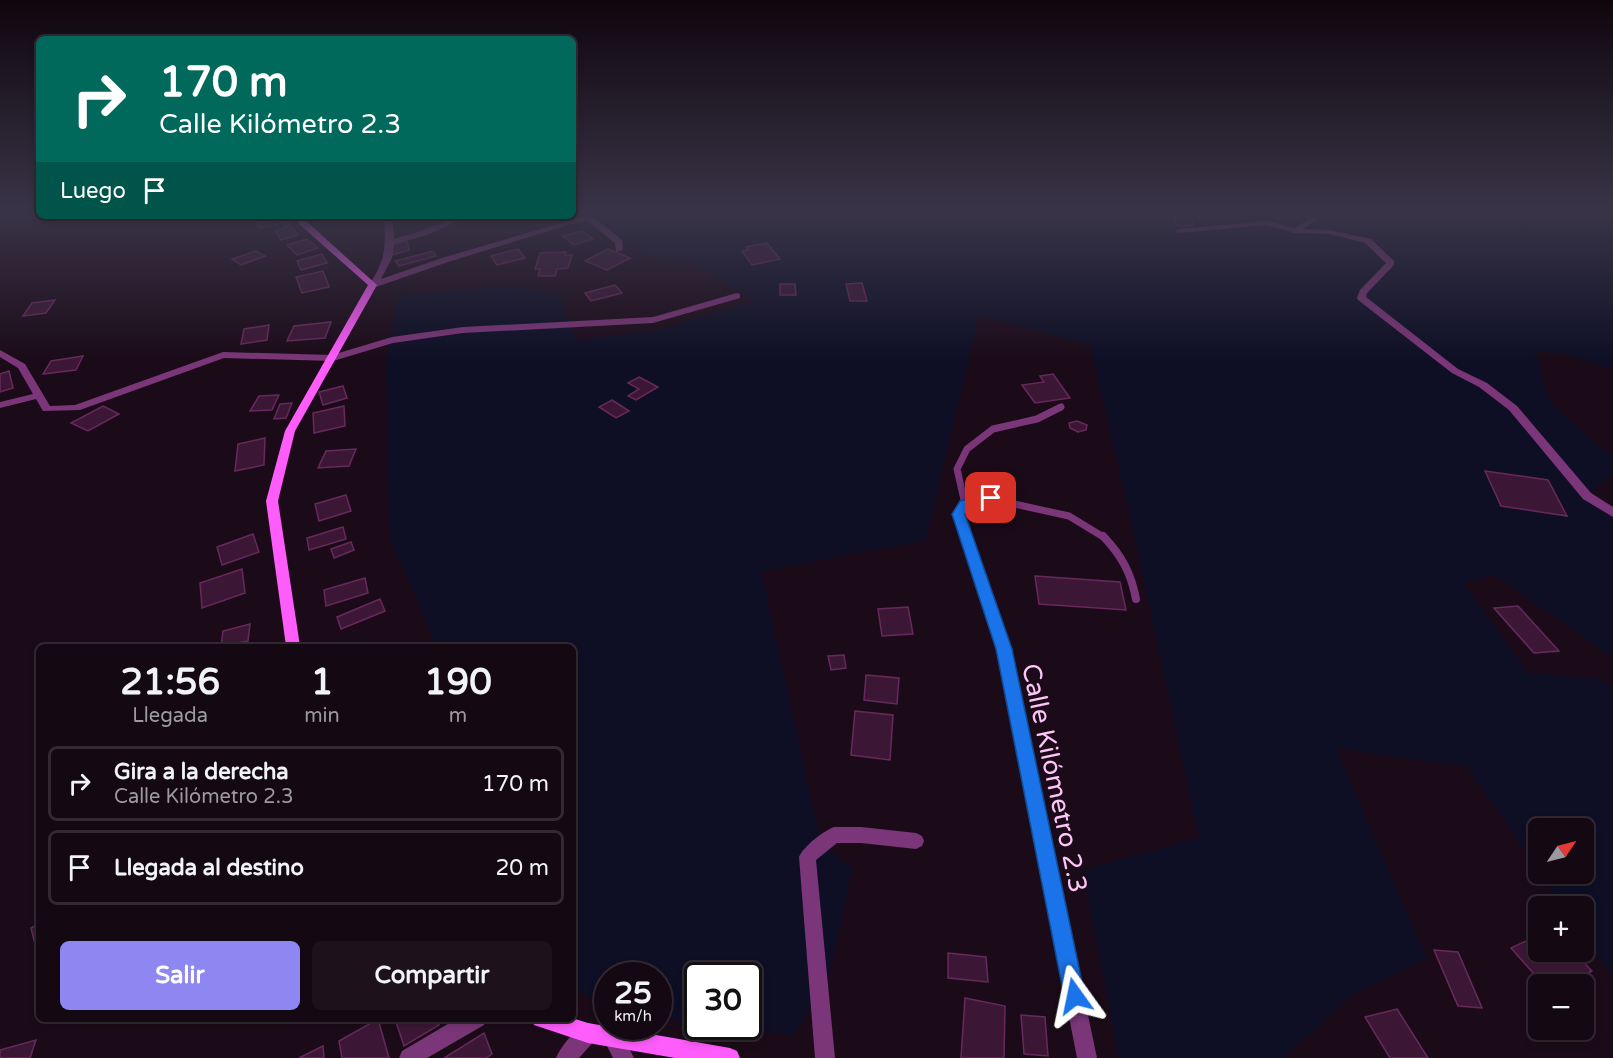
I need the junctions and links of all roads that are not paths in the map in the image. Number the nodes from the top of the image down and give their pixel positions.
1 (347, 261) edge
2 (387, 261) edge
3 (441, 261) edge
4 (1390, 261) edge
5 (373, 285) junction
6 (737, 296) dead end
7 (0, 353) edge
8 (333, 358) junction
9 (38, 396) junction
10 (0, 405) edge
11 (1061, 407) dead end
12 (991, 498) joint
13 (964, 504) junction
14 (1613, 513) edge
15 (1136, 599) dead end
16 (293, 644) edge
17 (916, 840) dead end
18 (470, 1022) edge
19 (554, 1022) edge
20 (588, 1033) junction
21 (594, 1034) edge
22 (614, 1040) edge
23 (625, 1040) edge
24 (409, 1058) edge
25 (566, 1058) edge
26 (624, 1058) edge
27 (730, 1058) edge
28 (825, 1058) edge
29 (1088, 1058) edge

1 - 5 street
2 - 5 street
3 - 5 street
4 - 14 street
5 - 8 street
6 - 8 street
7 - 9 street
8 - 9 street
8 - 16 street
9 - 10 street
11 - 13 lane
12 - 13 street
12 - 15 lane
13 - 29 street, Calle Kilómetro 2.3
17 - 28 street
18 - 24 street
19 - 20 street
20 - 21 street
20 - 25 street
22 - 26 street
23 - 27 street

